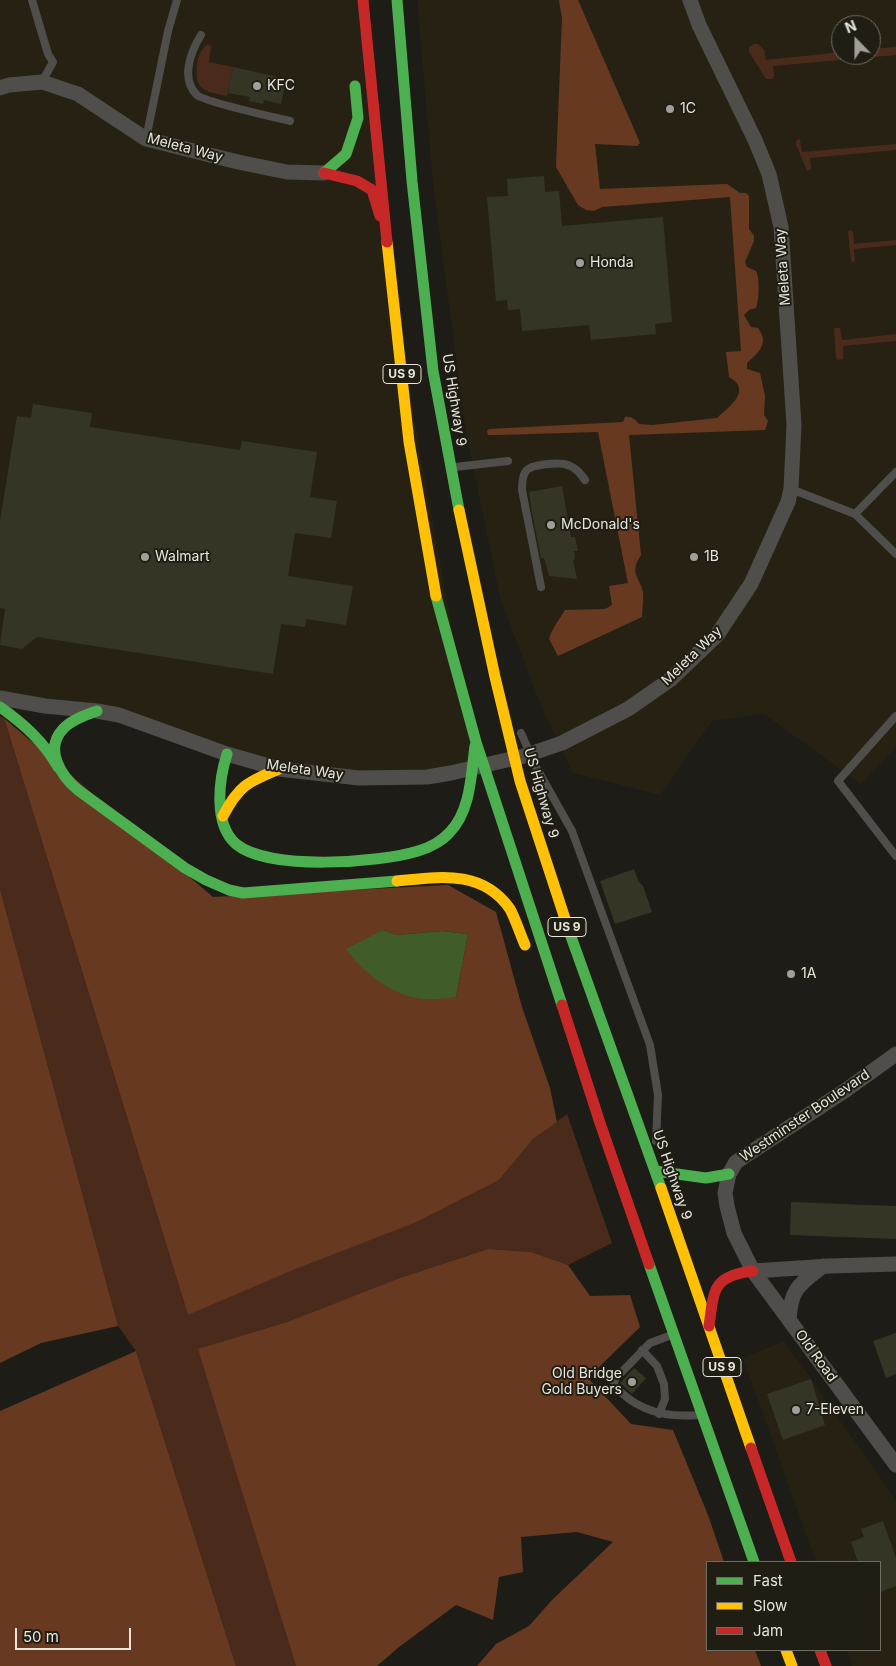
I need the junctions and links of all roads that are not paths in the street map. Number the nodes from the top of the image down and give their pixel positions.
1 (32, 0) edge
2 (177, 0) edge
3 (364, 0) edge
4 (396, 0) edge
5 (690, 0) edge
6 (201, 35) dead end
7 (354, 73) dead end
8 (42, 82) junction
9 (0, 88) edge
10 (290, 121) dead end
11 (146, 139) junction
12 (324, 173) junction
13 (392, 293) junction
14 (508, 461) dead end
15 (450, 468) junction
16 (896, 472) edge
17 (585, 480) dead end
18 (791, 489) junction
19 (855, 514) junction
20 (896, 554) edge
21 (541, 587) dead end
22 (495, 677) junction
23 (0, 698) edge
24 (0, 707) edge
25 (97, 710) junction
26 (896, 716) edge
27 (476, 742) junction
28 (227, 754) junction
29 (58, 767) junction
30 (279, 769) junction
31 (223, 816) junction
32 (896, 856) edge
33 (529, 954) dead end
34 (548, 998) dead end
35 (896, 1054) edge
36 (600, 1123) junction
37 (655, 1171) junction
38 (729, 1174) junction
39 (896, 1264) edge
40 (823, 1266) junction
41 (753, 1270) junction
42 (789, 1320) junction
43 (709, 1330) junction
44 (673, 1335) junction
45 (642, 1350) junction
46 (660, 1414) junction
47 (701, 1415) junction
48 (896, 1465) edge
49 (754, 1561) edge
50 (791, 1561) edge
51 (786, 1651) edge
52 (820, 1651) edge
53 (792, 1666) edge
54 (826, 1666) edge

1 - 8 lane
2 - 11 lane
3 - 13 highway, US 9
4 - 15 highway, US Highway 9 / US 9
5 - 18 street, Meleta Way
6 - 10 lane
7 - 12 highway
8 - 9 street, Meleta Way
8 - 11 street, Meleta Way
11 - 12 street, Meleta Way
12 - 13 highway
13 - 27 highway, US 9
14 - 15 lane
15 - 22 highway, US Highway 9 / US 9
16 - 19 lane
17 - 21 lane
18 - 19 lane
18 - 30 street, Meleta Way
19 - 20 lane
22 - 37 highway, US Highway 9 / US 9
22 - 37 lane
23 - 25 street, Meleta Way
24 - 29 highway
25 - 28 street, Meleta Way
25 - 29 highway
26 - 32 lane
27 - 31 highway
27 - 36 highway, US 9
28 - 30 street, Meleta Way
28 - 31 highway
29 - 33 highway
30 - 31 highway
34 - 36 highway
35 - 38 street, Westminster Boulevard
36 - 44 highway, US 9
37 - 38 highway
37 - 43 highway, US Highway 9 / US 9
38 - 41 street, Westminster Boulevard
39 - 40 street
40 - 41 street
40 - 42 street
41 - 42 street, Old Road
41 - 43 highway
42 - 48 street, Old Road
43 - 50 highway, US Highway 9 / US 9
44 - 45 lane
44 - 47 highway, US 9
45 - 46 lane
45 - 46 lane
46 - 47 lane
47 - 49 highway, US 9
51 - 53 highway
52 - 54 highway

